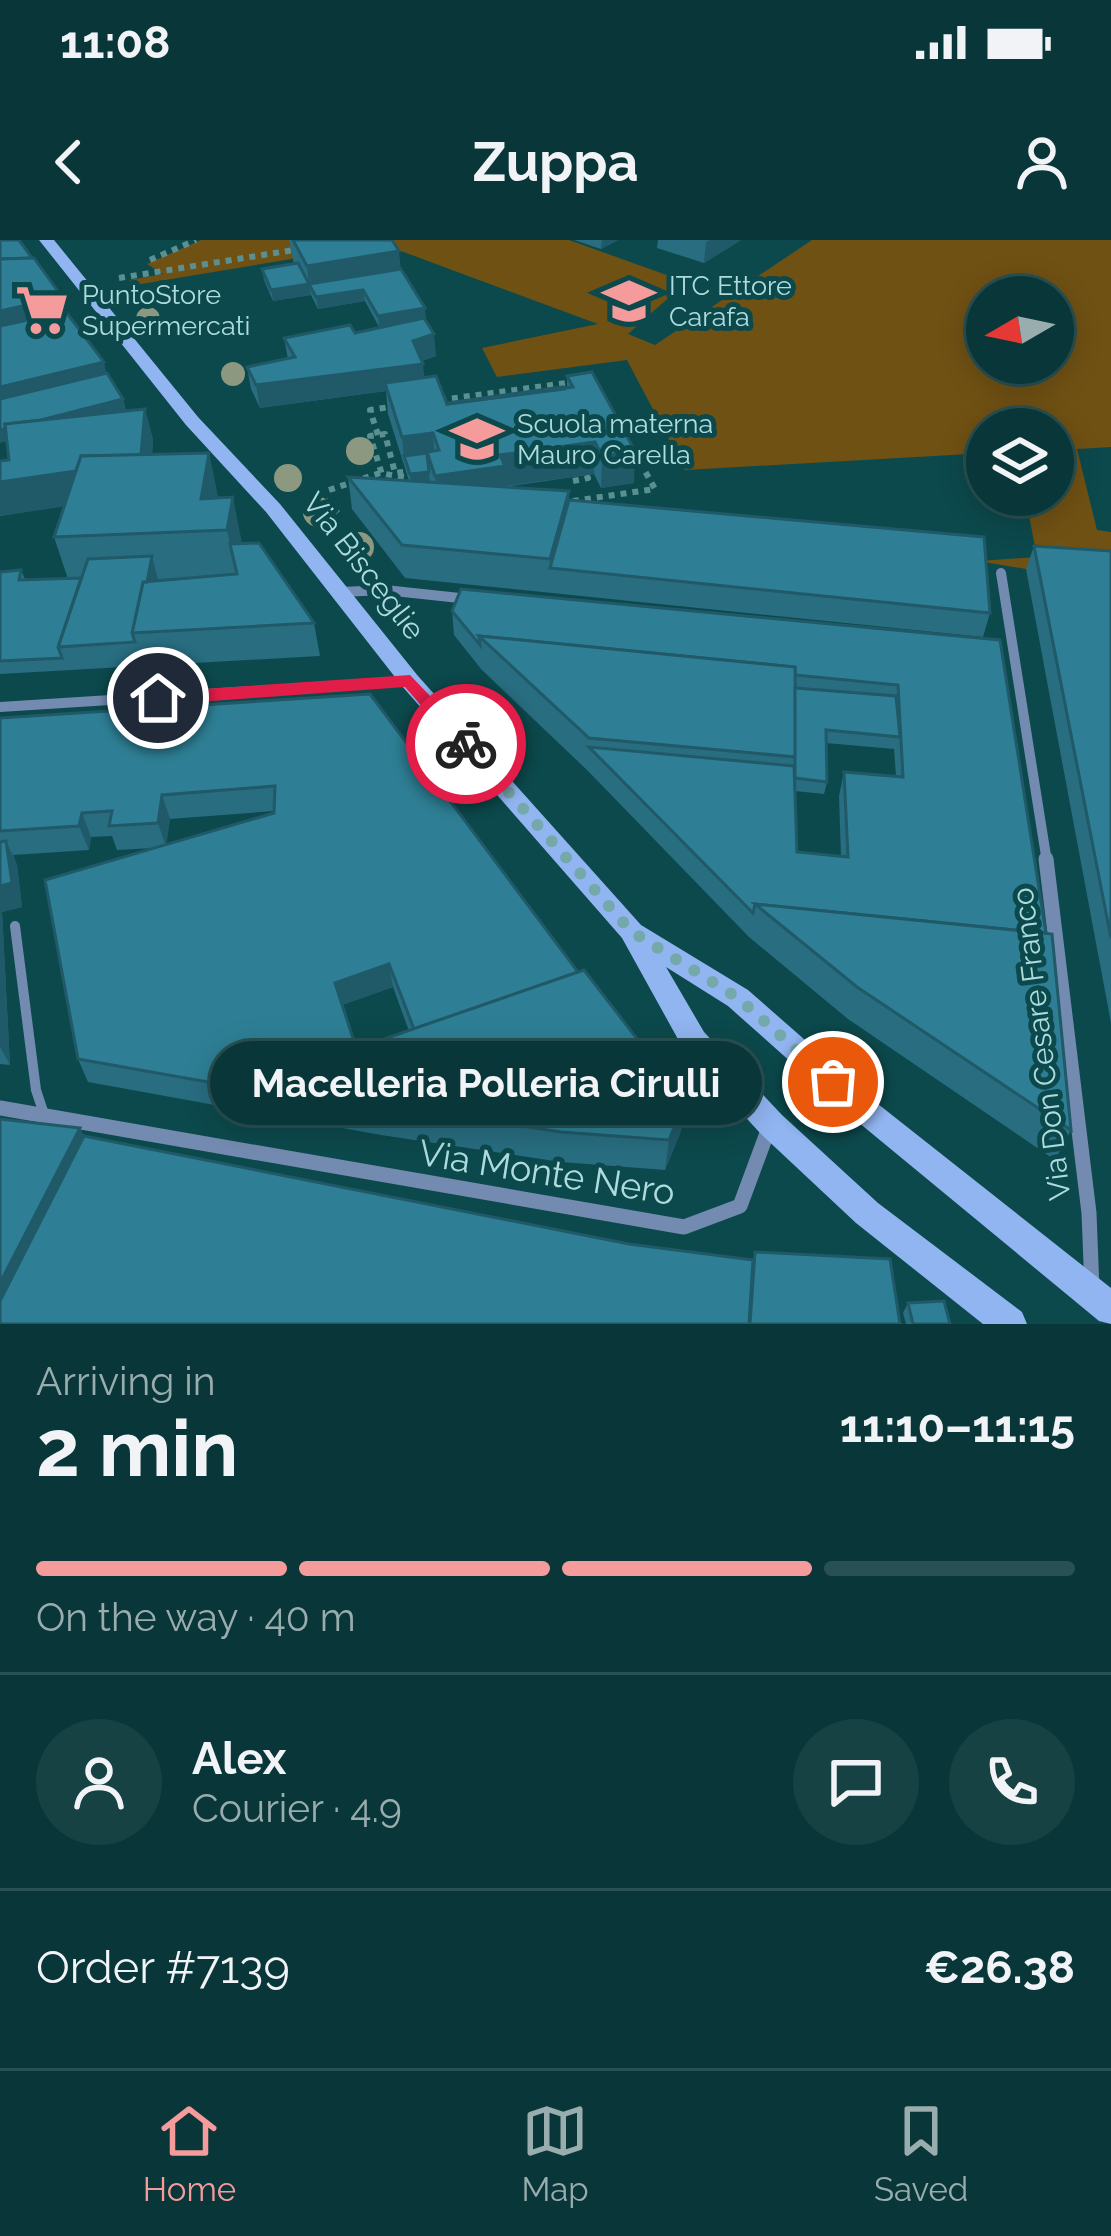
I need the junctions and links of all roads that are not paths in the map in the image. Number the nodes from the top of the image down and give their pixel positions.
1 (46, 240) edge
2 (1001, 573) dead end
3 (341, 592) junction
4 (479, 600) edge
5 (991, 652) edge
6 (1014, 655) junction
7 (410, 681) junction
8 (0, 707) edge
9 (15, 926) dead end
10 (631, 931) junction
11 (0, 1108) edge
12 (44, 1114) junction
13 (771, 1124) junction
14 (1102, 1303) edge
15 (1010, 1324) edge

1 - 3 main road, Via Bisceglie
2 - 6 street, Via Don Cesare Franco
3 - 4 street
3 - 7 main road, Via Bisceglie
5 - 6 street
6 - 14 street, Via Don Cesare Franco
7 - 8 street
7 - 10 main road, Via Bisceglie
9 - 12 lane
10 - 13 main road, Via Bisceglie
10 - 14 main road, Via Bisceglie
11 - 12 street, Via Monte Nero
12 - 13 street, Via Monte Nero
13 - 15 main road, Via Bisceglie

